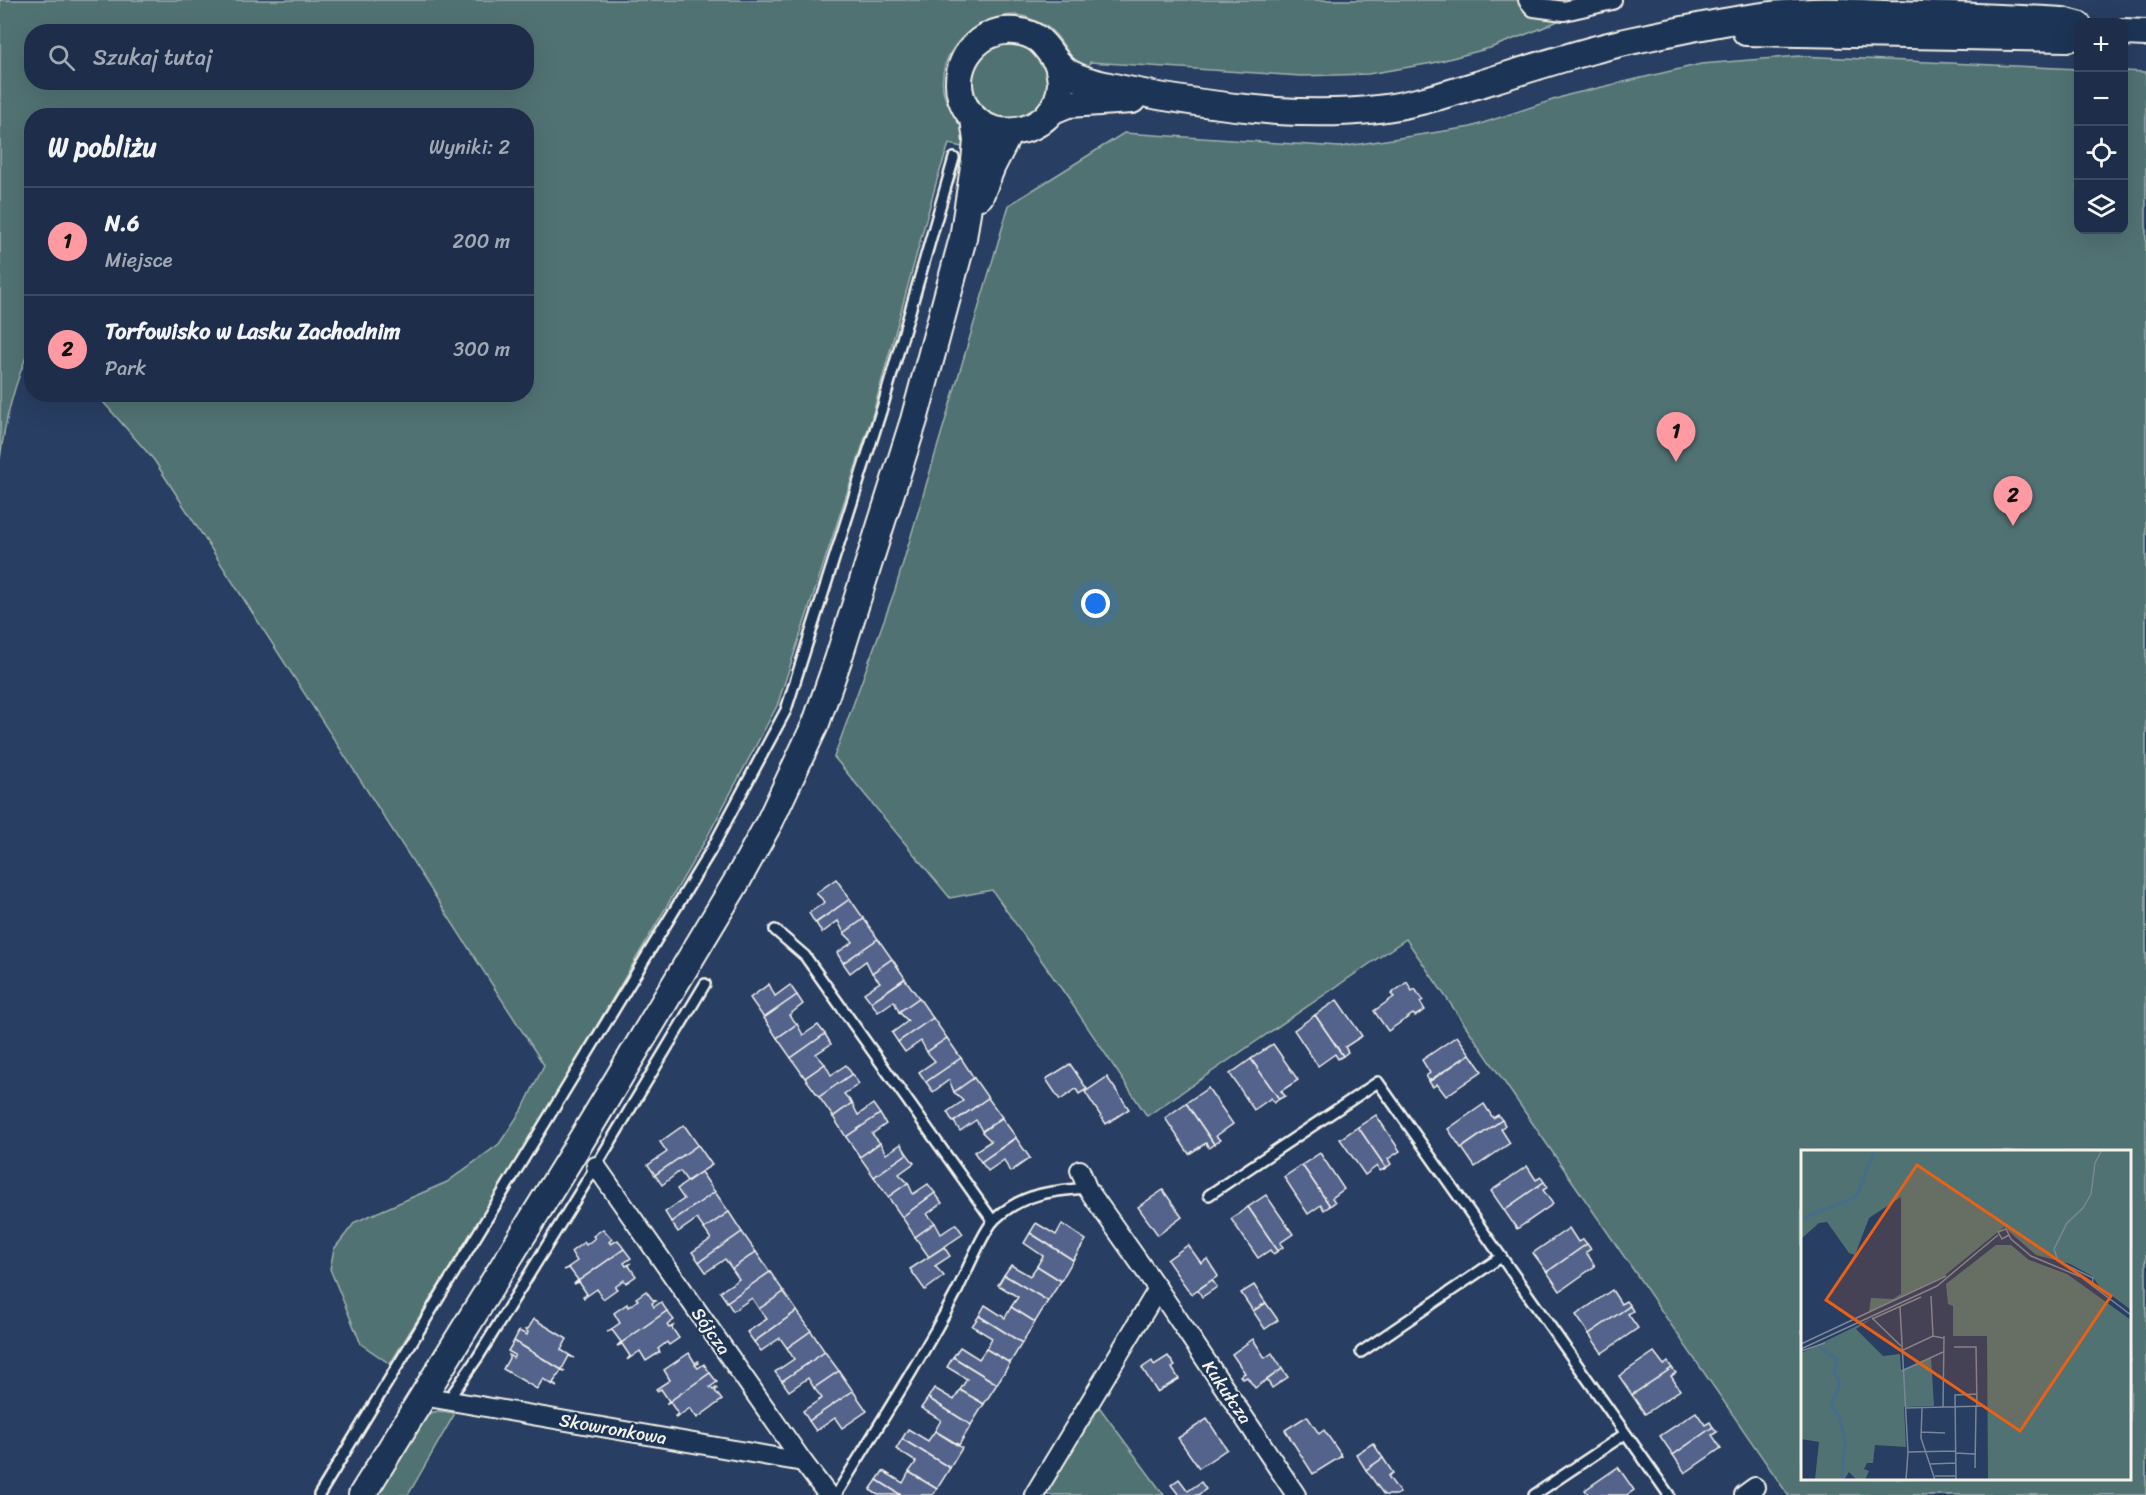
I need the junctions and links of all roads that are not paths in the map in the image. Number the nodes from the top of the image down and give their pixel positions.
1 (1528, 0) edge
2 (1612, 0) edge
3 (1949, 17) edge
4 (2074, 24) edge
5 (2128, 32) edge
6 (2146, 33) edge
7 (2074, 37) edge
8 (1058, 64) junction
9 (1168, 99) junction
10 (1051, 111) junction
11 (974, 118) junction
12 (1009, 133) junction
13 (954, 158) dead end
14 (963, 238) junction
15 (775, 930) dead end
16 (705, 984) dead end
17 (596, 1166) junction
18 (1080, 1170) dead end
19 (1087, 1188) junction
20 (1209, 1195) dead end
21 (993, 1221) junction
22 (1501, 1257) junction
23 (1158, 1289) junction
24 (1361, 1352) dead end
25 (422, 1396) junction
26 (448, 1400) junction
27 (1625, 1434) junction
28 (803, 1462) junction
29 (319, 1495) edge
30 (362, 1495) edge
31 (828, 1495) edge
32 (836, 1495) edge
33 (1034, 1495) edge
34 (1296, 1495) edge
35 (1534, 1495) edge
36 (1669, 1495) edge

1 - 2 street
3 - 4 main road
3 - 7 main road
3 - 9 main road
5 - 6 main road
8 - 9 main road
8 - 10 main road
8 - 11 main road
9 - 10 main road
10 - 12 main road
11 - 12 main road
11 - 14 main road
12 - 14 main road
13 - 29 lane
14 - 25 main road
15 - 21 lane
16 - 17 lane
17 - 26 lane
17 - 28 street, Sójcza
18 - 19 street, Kukułcza
19 - 21 lane
19 - 23 street, Kukułcza
20 - 22 lane
21 - 32 lane
22 - 24 lane
22 - 27 lane
23 - 33 street
23 - 34 street, Kukułcza
25 - 26 street, Skowronkowa
25 - 30 main road
26 - 28 street, Skowronkowa
27 - 35 lane
27 - 36 lane
28 - 31 street, Sójcza

